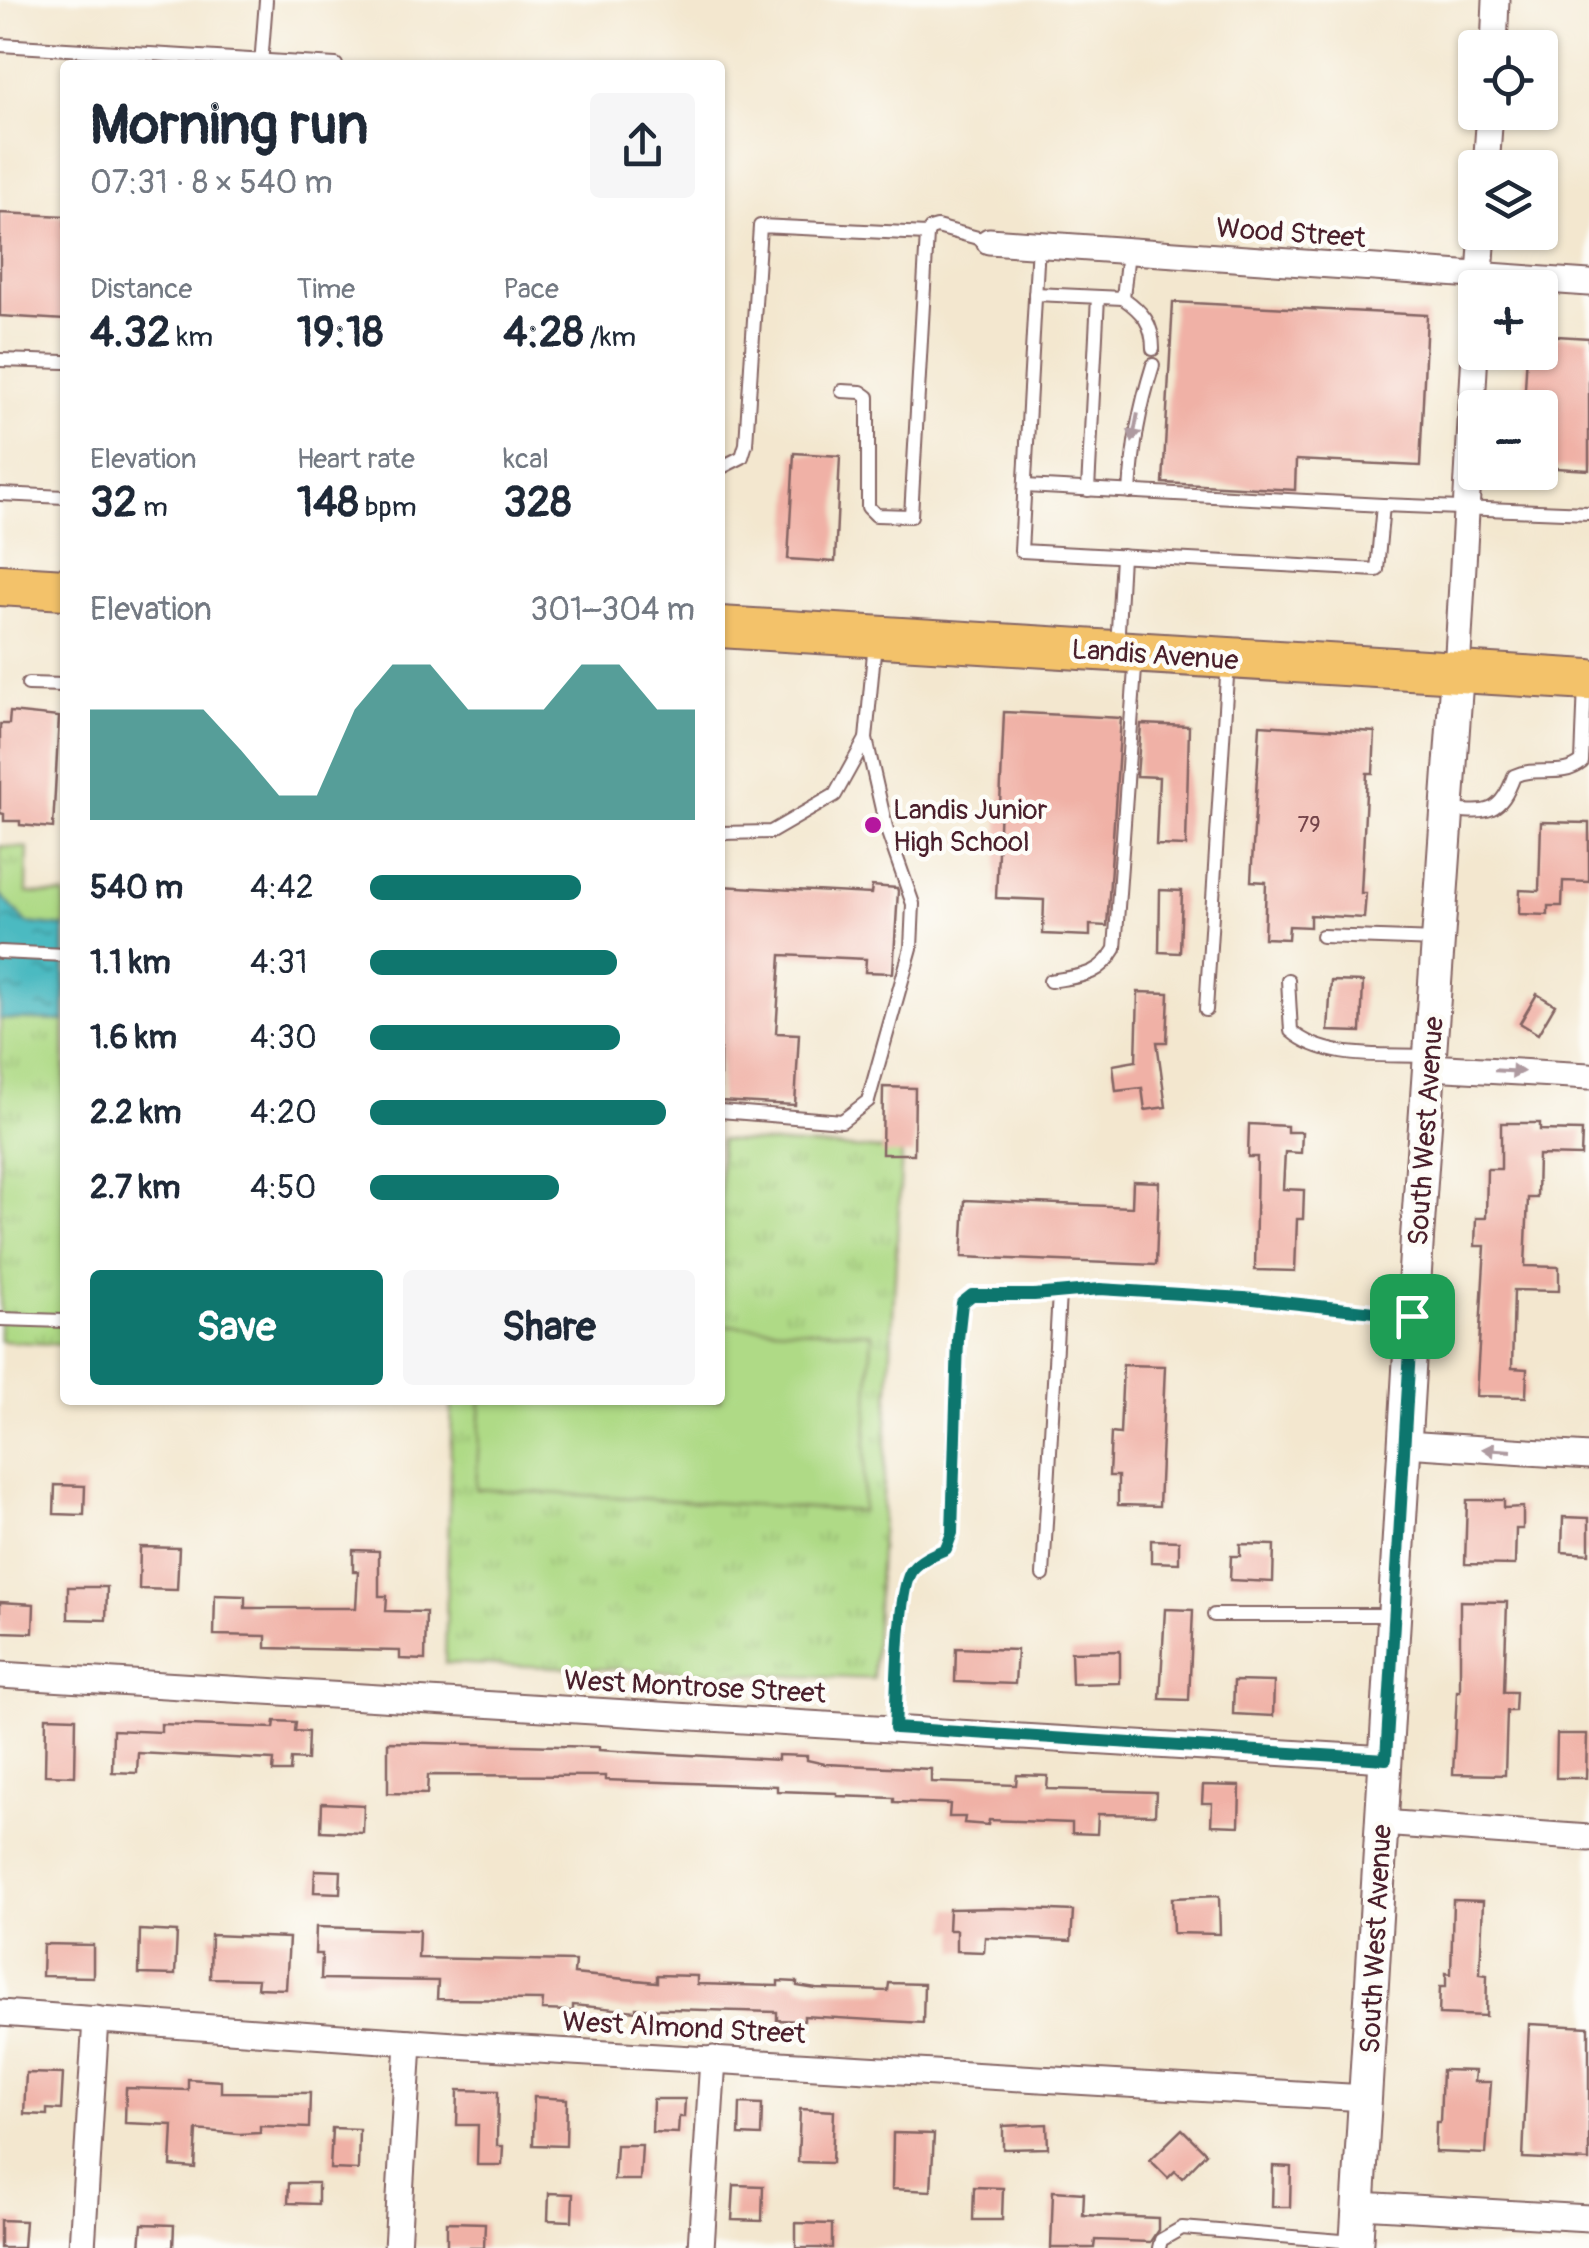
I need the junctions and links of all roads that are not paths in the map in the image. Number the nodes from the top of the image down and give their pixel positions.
1 (266, 0) edge
2 (1496, 0) edge
3 (1495, 30) edge
4 (0, 45) edge
5 (218, 60) edge
6 (261, 60) edge
7 (927, 234) junction
8 (990, 241) joint
9 (1038, 244) junction
10 (1128, 251) junction
11 (1458, 280) edge
12 (1558, 282) edge
13 (1589, 282) edge
14 (1035, 294) junction
15 (1098, 297) junction
16 (1123, 298) junction
17 (1153, 349) dead end
18 (0, 360) edge
19 (60, 362) edge
20 (1153, 366) dead end
21 (1475, 370) edge
22 (842, 391) dead end
23 (725, 466) edge
24 (1025, 486) junction
25 (1088, 490) junction
26 (1130, 492) junction
27 (0, 494) edge
28 (60, 497) edge
29 (1384, 505) junction
30 (1466, 506) junction
31 (1589, 513) edge
32 (1122, 556) junction
33 (0, 585) edge
34 (60, 589) edge
35 (725, 627) edge
36 (876, 637) junction
37 (1127, 652) junction
38 (1228, 658) junction
39 (1457, 672) junction
40 (1587, 680) edge
41 (28, 684) dead end
42 (60, 686) edge
43 (866, 738) junction
44 (1447, 810) junction
45 (725, 834) edge
46 (1322, 936) dead end
47 (1438, 940) junction
48 (0, 952) edge
49 (60, 955) edge
50 (1288, 980) dead end
51 (1050, 981) dead end
52 (1206, 1010) dead end
53 (1429, 1061) junction
54 (1589, 1076) edge
55 (725, 1111) edge
56 (1058, 1293) junction
57 (1412, 1316) junction
58 (0, 1319) edge
59 (60, 1321) edge
60 (1405, 1444) junction
61 (1589, 1456) edge
62 (1043, 1576) dead end
63 (1214, 1614) dead end
64 (1394, 1615) junction
65 (0, 1675) edge
66 (895, 1728) junction
67 (1386, 1759) junction
68 (1382, 1824) junction
69 (1589, 1838) edge
70 (0, 2013) edge
71 (96, 2019) junction
72 (409, 2042) junction
73 (713, 2059) junction
74 (1366, 2098) junction
75 (1359, 2205) junction
76 (1589, 2218) edge
77 (1357, 2245) edge
78 (82, 2248) edge
79 (398, 2248) edge
80 (702, 2248) edge
81 (1159, 2248) edge

1 - 6 lane
2 - 3 street
4 - 5 lane
7 - 8 lane
7 - 22 lane
7 - 23 lane
8 - 9 street, Wood Street
9 - 10 street, Wood Street
9 - 14 lane
10 - 11 street, Wood Street
10 - 16 lane
12 - 13 street, Wood Street
14 - 15 lane
14 - 24 lane
15 - 16 lane
15 - 25 lane
16 - 17 lane
18 - 19 lane
20 -> 26 lane
21 - 30 street
24 - 25 lane
24 - 32 lane
25 - 26 lane
26 - 29 lane
27 - 28 lane
29 - 30 lane
29 - 32 lane
30 - 31 lane
30 - 39 street
32 - 37 lane
33 - 34 main road
35 - 36 main road, Landis Avenue
36 - 37 main road, Landis Avenue
36 - 43 lane
37 - 38 main road, Landis Avenue
37 - 51 lane
38 - 39 main road, Landis Avenue
38 - 52 lane
39 - 40 main road, Landis Avenue
39 - 44 street, South West Avenue
40 - 44 lane
41 - 42 lane
43 - 45 lane
43 - 55 lane
44 - 47 street, South West Avenue
46 - 47 lane
47 - 53 street, South West Avenue
48 - 49 lane
50 - 53 lane
53 -> 54 street
53 - 57 street, South West Avenue
56 - 57 lane
56 - 62 lane
56 - 66 lane
57 - 60 street, South West Avenue
58 - 59 lane
61 -> 60 street
60 - 64 street, South West Avenue
63 - 64 lane
64 - 67 street, South West Avenue
65 - 66 street, West Montrose Street
66 - 67 street, West Montrose Street
67 - 68 street, South West Avenue
68 - 69 street
68 - 74 street, South West Avenue
70 - 71 street, West Almond Street
71 - 72 street, West Almond Street
71 - 78 street
72 - 73 street, West Almond Street
72 - 79 street
73 - 74 street, West Almond Street
73 - 80 street
74 - 75 street, South West Avenue
75 - 76 street
75 - 77 street, South West Avenue
77 - 81 lane

